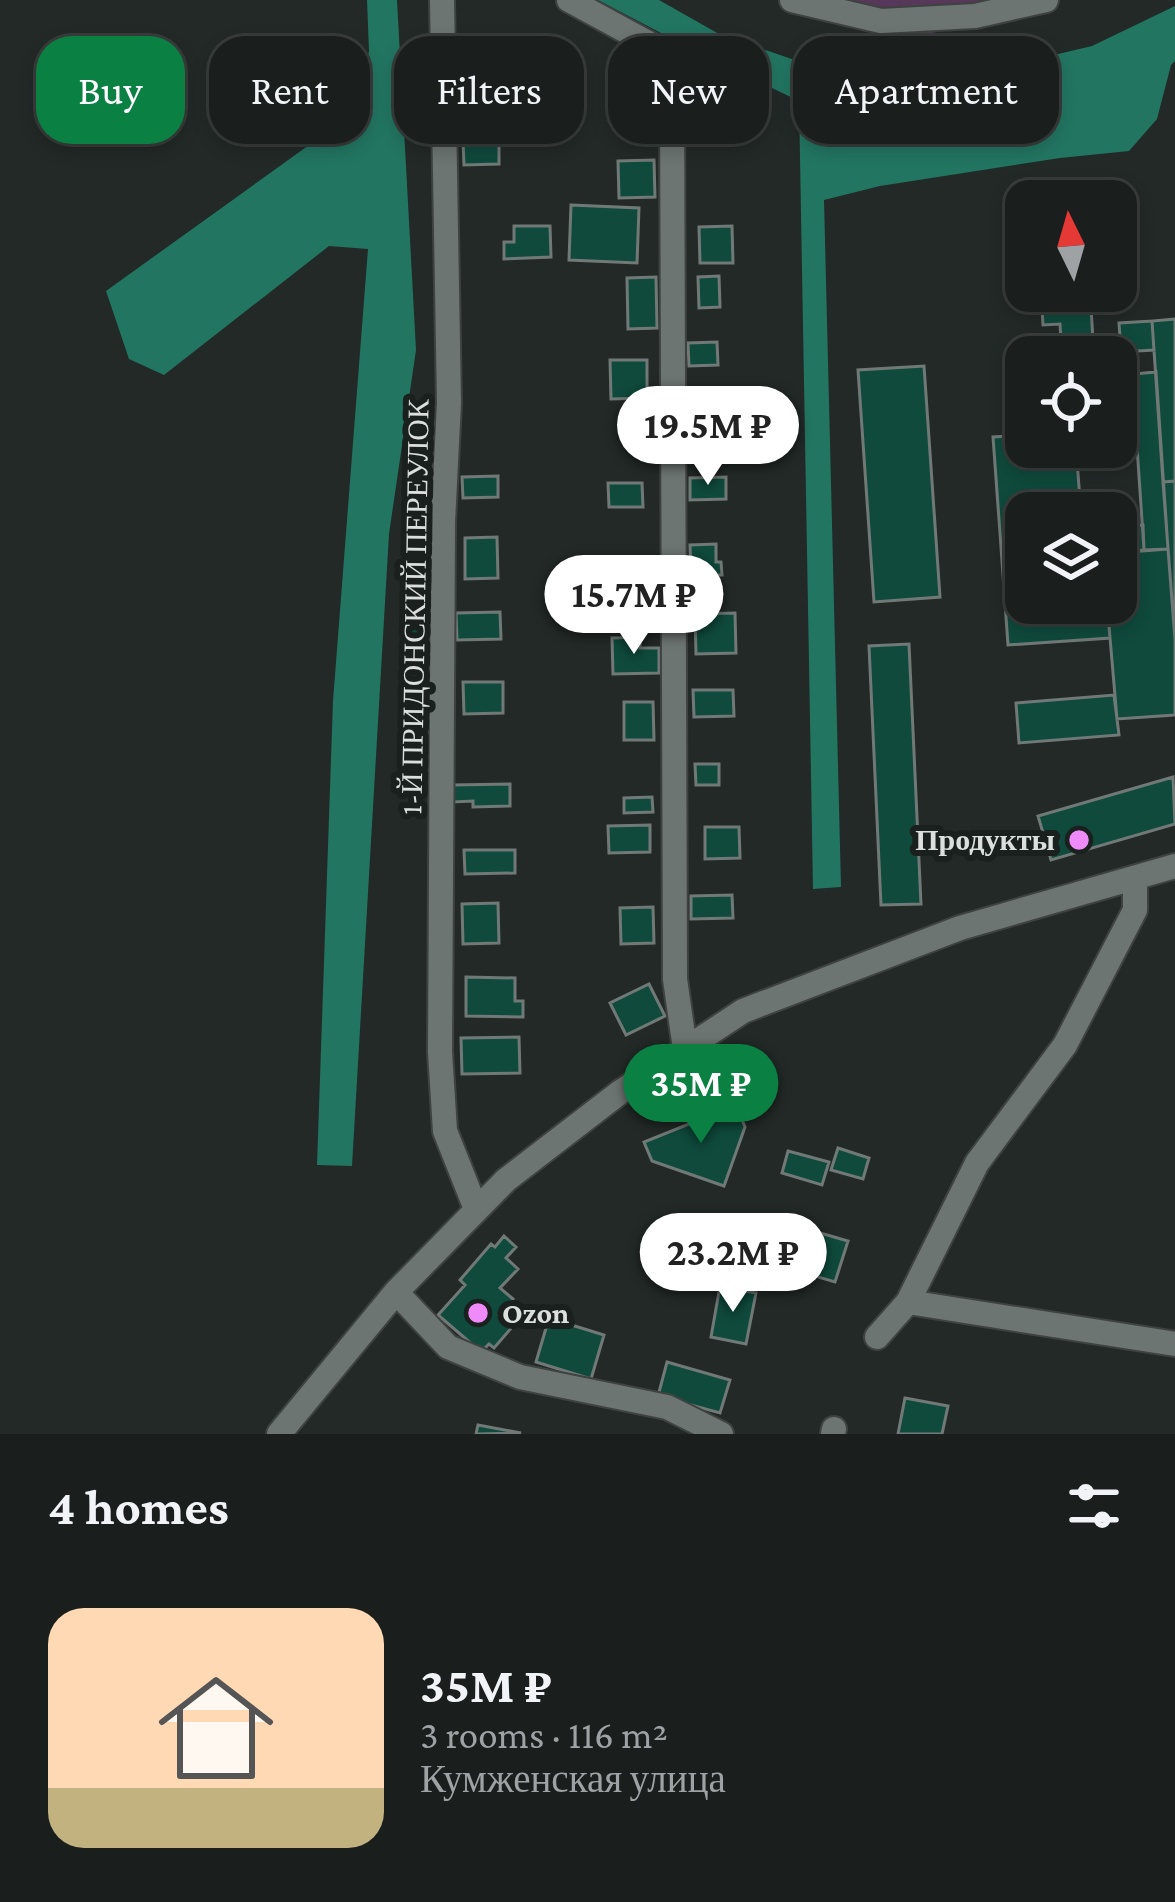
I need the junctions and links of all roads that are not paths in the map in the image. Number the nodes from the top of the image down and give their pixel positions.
1 (442, 0) edge
2 (569, 0) edge
3 (792, 0) edge
4 (1046, 0) edge
5 (1175, 866) edge
6 (1135, 878) junction
7 (685, 1049) junction
8 (476, 1208) junction
9 (396, 1292) junction
10 (908, 1302) junction
11 (878, 1337) dead end
12 (1175, 1344) edge
13 (279, 1434) edge
14 (721, 1434) edge

1 - 8 street, 1-Й ПРИДОНСКИЙ ПЕРЕУЛОК
2 - 7 street
3 - 4 street
5 - 6 street
6 - 7 street
6 - 10 street
7 - 8 street
8 - 9 street
9 - 13 street
9 - 14 street
10 - 11 street
10 - 12 street

